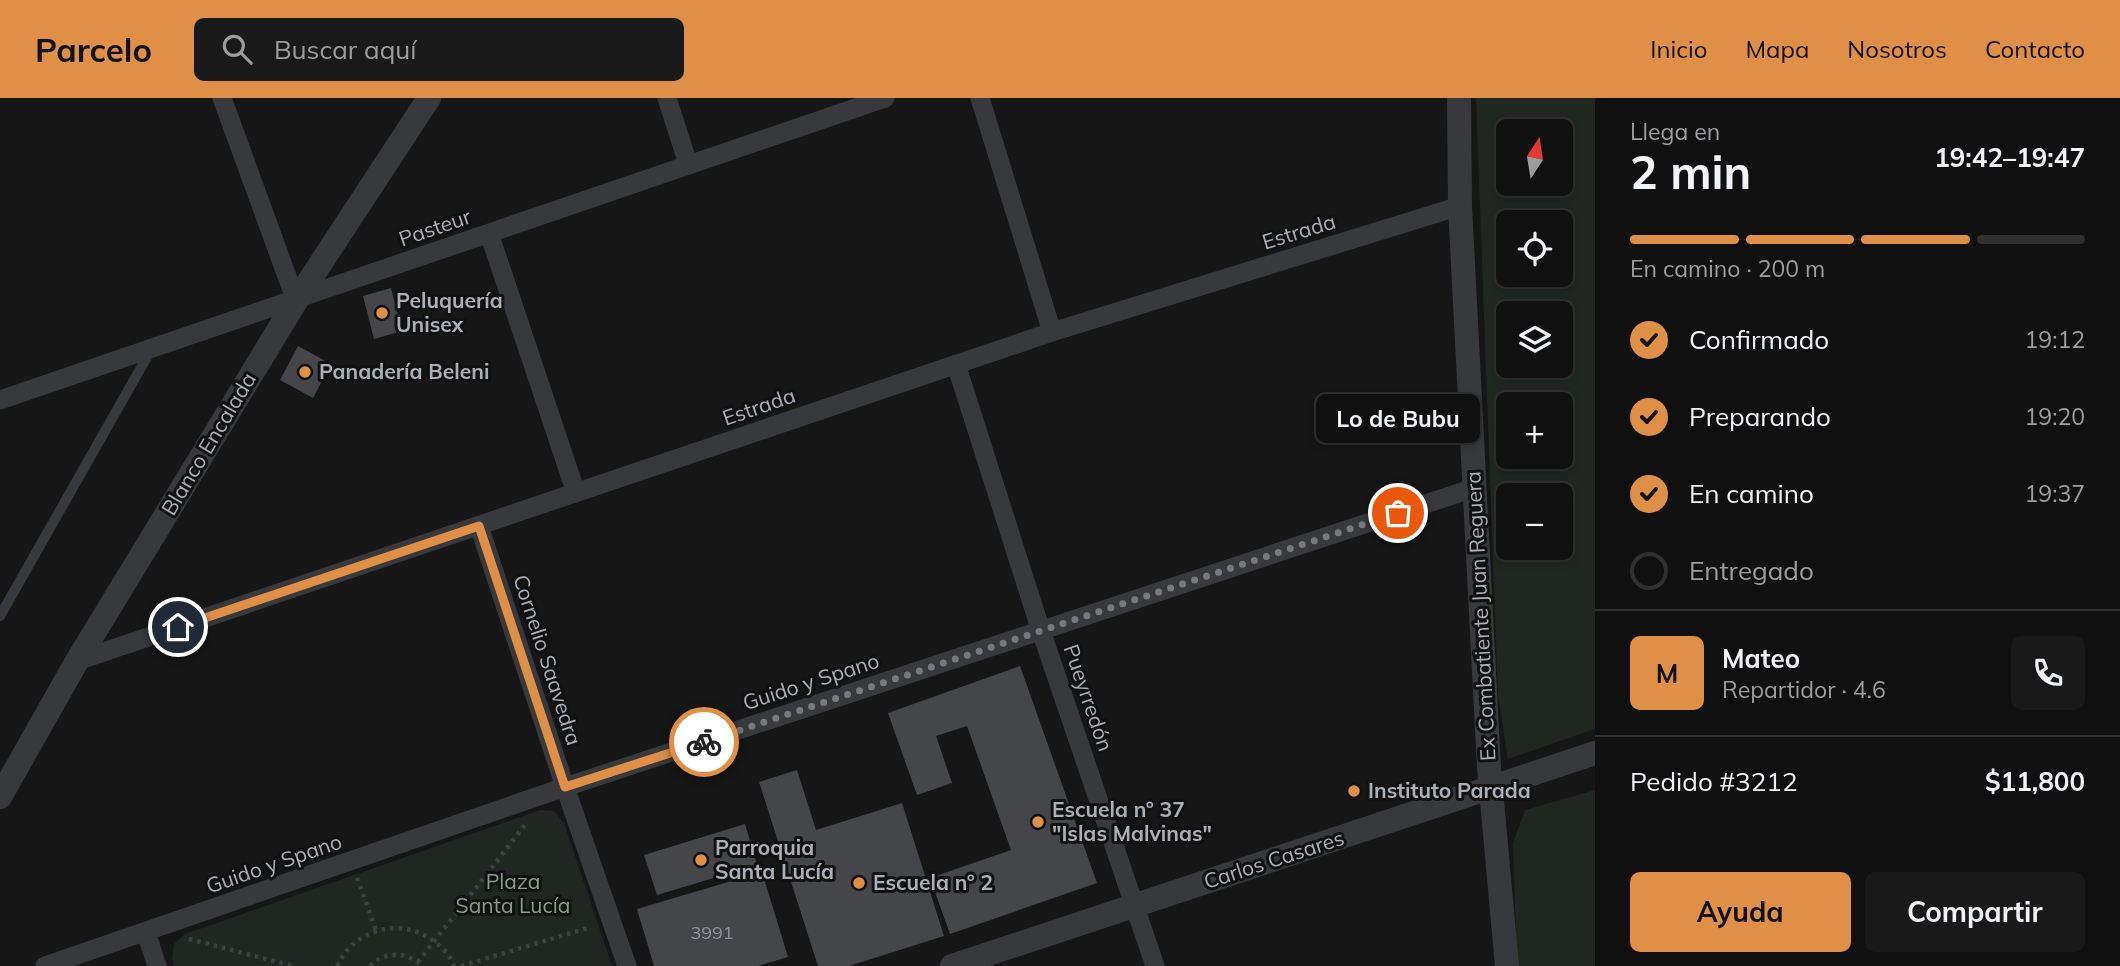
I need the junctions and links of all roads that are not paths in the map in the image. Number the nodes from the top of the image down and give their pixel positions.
1 (222, 98) edge
2 (429, 98) edge
3 (667, 98) edge
4 (885, 98) edge
5 (980, 98) edge
6 (1459, 98) edge
7 (688, 164) junction
8 (1460, 206) junction
9 (489, 233) junction
10 (296, 301) junction
11 (1052, 332) junction
12 (151, 349) junction
13 (956, 364) junction
14 (0, 400) edge
15 (1474, 488) junction
16 (576, 493) junction
17 (479, 526) junction
18 (0, 616) edge
19 (1041, 631) junction
20 (77, 661) junction
21 (1595, 753) edge
22 (565, 787) junction
23 (1490, 788) junction
24 (0, 797) edge
25 (1136, 906) junction
26 (150, 931) junction
27 (45, 966) edge
28 (157, 966) edge
29 (627, 966) edge
30 (952, 966) edge
31 (1155, 966) edge
32 (1507, 966) edge

1 - 10 street
2 - 10 street, Blanco Encalada
3 - 7 street
4 - 7 street, Pasteur
5 - 11 street
6 - 8 street, Ex Combatiente Juan Reguera
7 - 9 street, Pasteur
8 - 11 street, Estrada
8 - 15 street, Ex Combatiente Juan Reguera
9 - 10 street, Pasteur
9 - 16 street
10 - 12 street, Pasteur
10 - 20 street, Blanco Encalada
11 - 13 street, Estrada
12 - 14 street, Pasteur
12 - 18 lane
13 - 16 street, Estrada
13 - 19 street, Pueyrredón
15 - 19 street, Guido y Spano
15 - 23 street, Ex Combatiente Juan Reguera
16 - 17 street, Estrada
17 - 20 street, Estrada
17 - 22 street, Cornelio Saavedra
19 - 22 street, Guido y Spano
19 - 25 street, Pueyrredón
20 - 24 street, Blanco Encalada
21 - 23 street, Carlos Casares
22 - 26 street, Guido y Spano
22 - 29 street, Cornelio Saavedra
23 - 25 street, Carlos Casares
23 - 32 street, Ex Combatiente Juan Reguera
25 - 30 street, Carlos Casares
25 - 31 street, Pueyrredón
26 - 27 street, Guido y Spano
26 - 28 street

